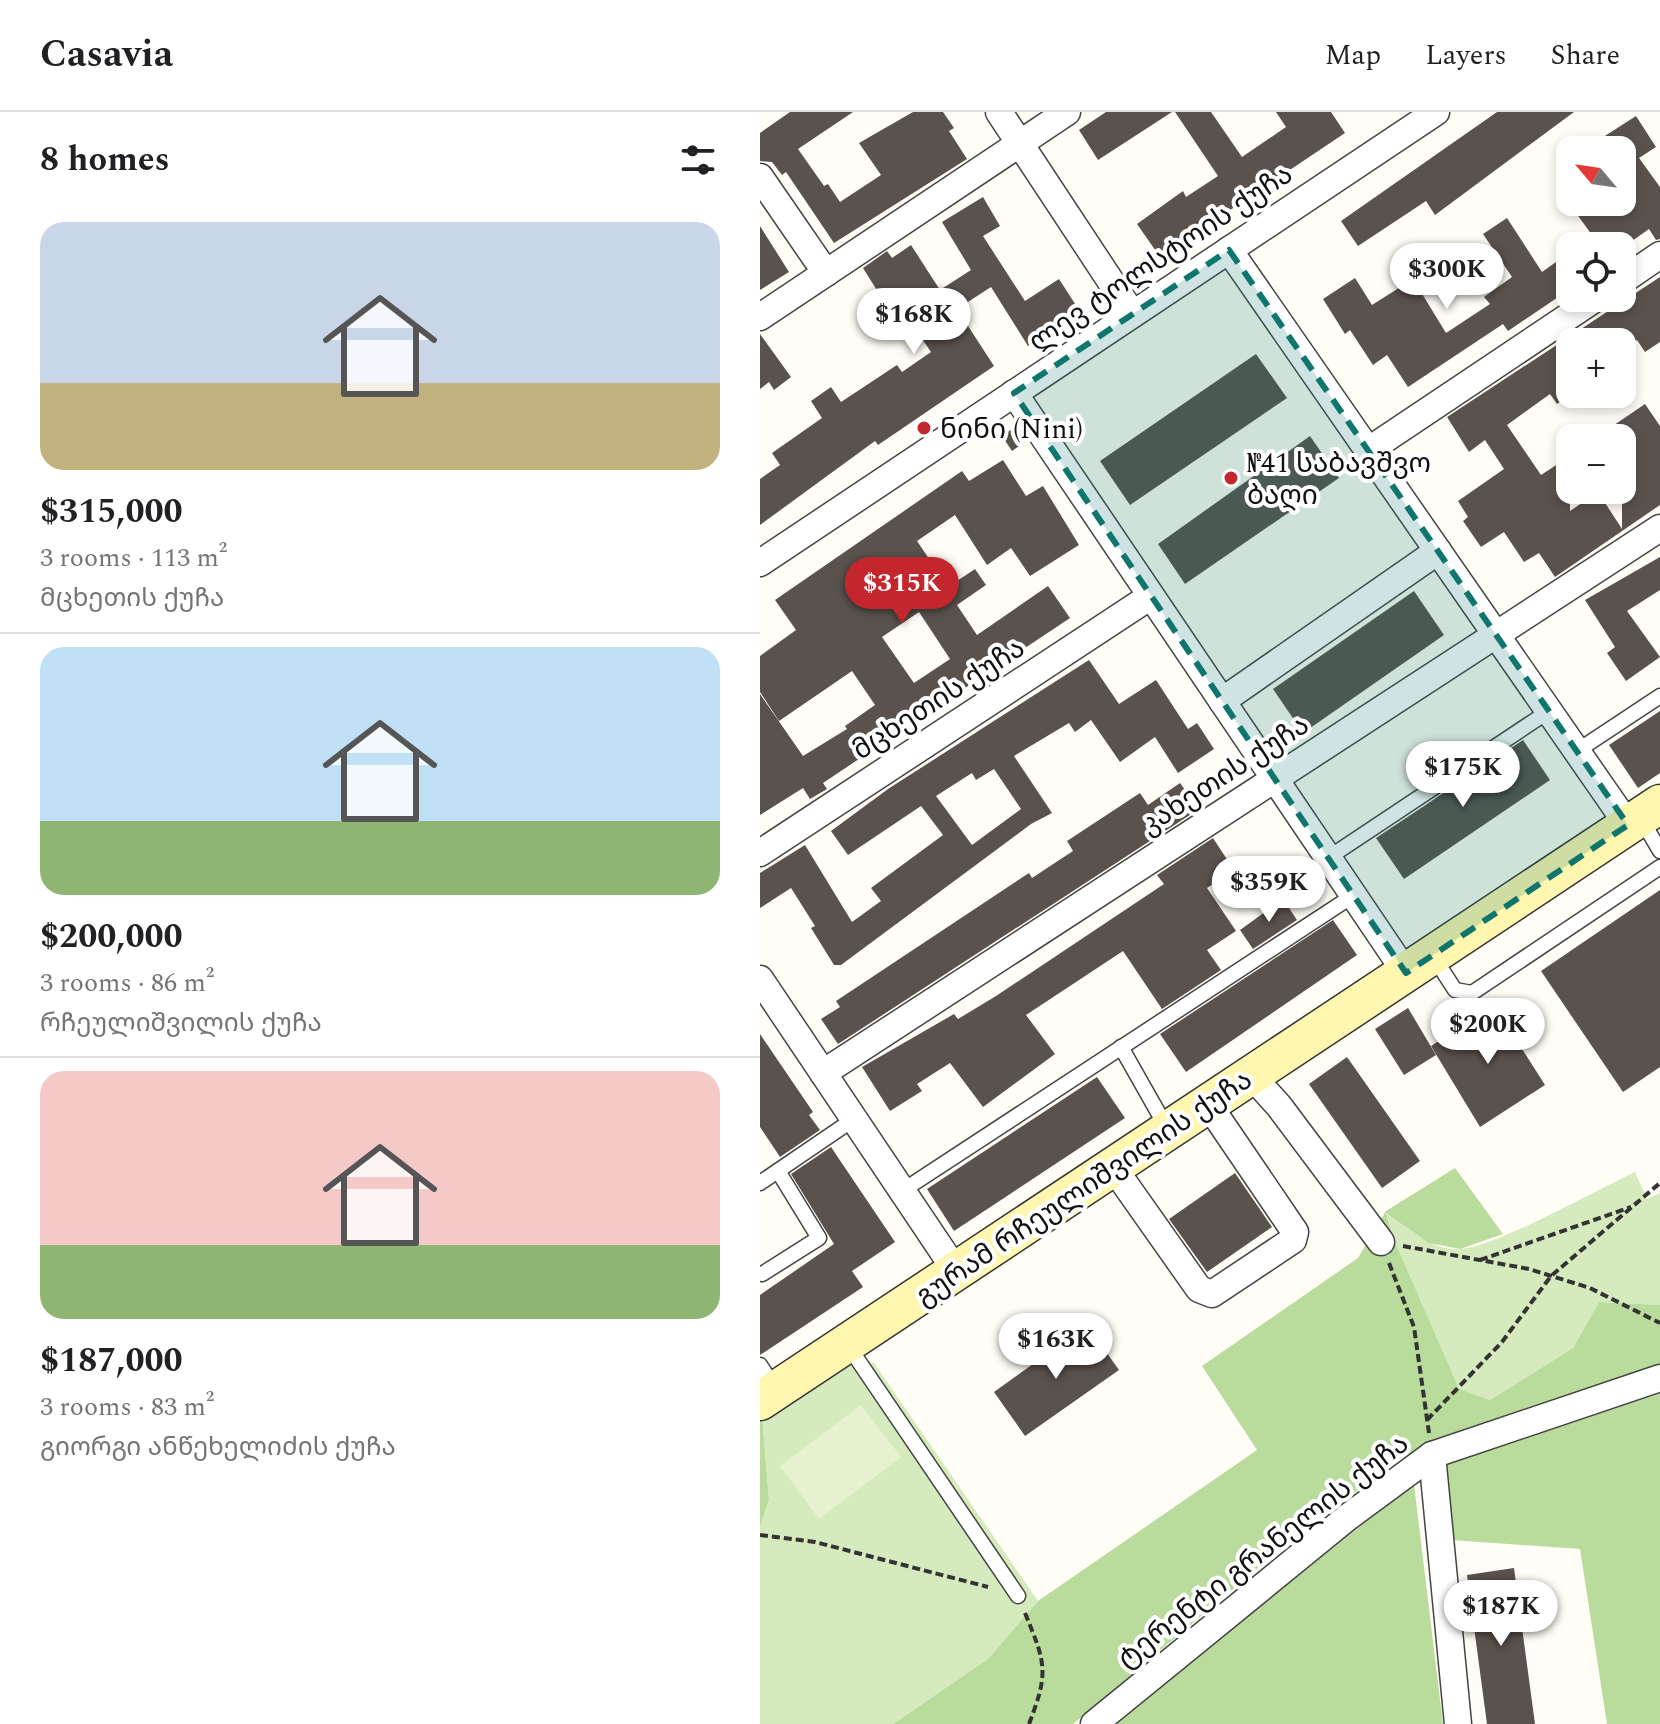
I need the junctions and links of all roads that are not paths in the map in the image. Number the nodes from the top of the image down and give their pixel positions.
1 (999, 112) edge
2 (1067, 112) edge
3 (1436, 112) edge
4 (1020, 143) junction
5 (760, 177) edge
6 (1229, 250) junction
7 (1660, 255) edge
8 (1636, 271) edge
9 (826, 273) junction
10 (1131, 312) junction
11 (1575, 312) edge
12 (760, 317) edge
13 (1014, 393) junction
14 (1369, 450) junction
15 (1660, 528) edge
16 (1438, 551) junction
17 (760, 563) edge
18 (1151, 596) junction
19 (1497, 634) junction
20 (1660, 696) edge
21 (1222, 701) junction
22 (1549, 711) junction
23 (1577, 751) junction
24 (1276, 778) junction
25 (1643, 815) edge
26 (1660, 851) edge
27 (760, 853) edge
28 (1328, 858) junction
29 (1660, 867) edge
30 (1354, 895) junction
31 (1419, 964) junction
32 (761, 982) edge
33 (1121, 1047) junction
34 (823, 1073) junction
35 (1251, 1075) junction
36 (1213, 1110) junction
37 (854, 1119) junction
38 (1168, 1130) junction
39 (778, 1171) junction
40 (1118, 1174) junction
41 (760, 1183) edge
42 (902, 1191) junction
43 (1381, 1242) road end
44 (956, 1271) junction
45 (761, 1273) edge
46 (846, 1344) junction
47 (1660, 1378) edge
48 (766, 1385) edge
49 (1432, 1455) junction
50 (1018, 1596) road end
51 (1094, 1724) edge
52 (1458, 1724) edge

1 - 4 street
2 - 4 street
3 - 6 street, ლევ ტოლსტოის ქუჩა
4 - 9 street
4 - 10 street
5 - 9 street
6 - 10 street, ლევ ტოლსტოის ქუჩა
6 - 14 street
7 - 8 street
9 - 12 street
10 - 13 street, ლევ ტოლსტოის ქუჩა
11 - 14 street
13 - 17 street, ლევ ტოლსტოის ქუჩა
13 - 18 street
14 - 16 street
15 - 19 street, კახეთის ქუჩა
16 - 19 street
16 - 21 street
18 - 21 street
18 - 27 street, მცხეთის ქუჩა
19 - 22 street
19 - 24 street, კახეთის ქუჩა
20 - 23 lane
21 - 24 street
22 - 23 street
22 - 28 lane
23 - 25 street
24 - 28 street
24 - 34 street, კახეთის ქუჩა
25 - 26 lane
25 - 31 street, გურამ რჩეულიშვილის ქუჩა
28 - 30 street
29 - 31 lane
30 - 31 street
30 - 33 lane
31 - 35 street, გურამ რჩეულიშვილის ქუჩა
32 - 34 street
33 - 38 lane
33 - 42 lane
34 - 37 street
35 - 36 street, გურამ რჩეულიშვილის ქუჩა
35 - 43 street
36 - 38 street, გურამ რჩეულიშვილის ქუჩა
36 - 40 street
36 - 40 street
37 - 39 lane
37 - 42 street
38 - 40 street, გურამ რჩეულიშვილის ქუჩა
39 - 41 lane
39 - 45 lane
40 - 44 street, გურამ რჩეულიშვილის ქუჩა
42 - 44 street
44 - 46 street, გურამ რჩეულიშვილის ქუჩა
46 - 48 street, გურამ რჩეულიშვილის ქუჩა
46 - 50 lane
47 - 49 street, ტერენტი გრანელის ქუჩა
49 - 51 street, ტერენტი გრანელის ქუჩა
49 - 52 street

